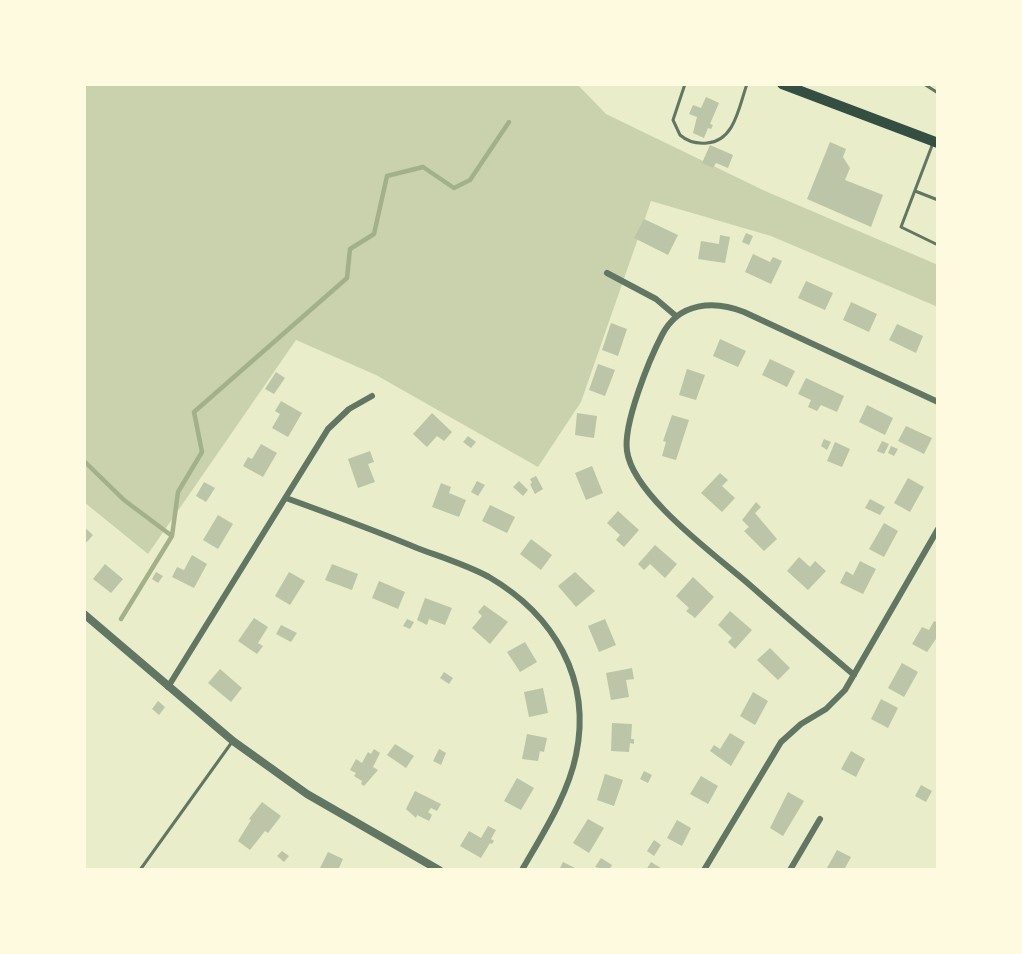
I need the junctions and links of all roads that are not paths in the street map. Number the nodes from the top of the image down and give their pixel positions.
1 (685, 84) edge
2 (747, 84) edge
3 (782, 84) edge
4 (924, 84) edge
5 (938, 93) edge
6 (936, 142) edge
7 (915, 191) junction
8 (938, 200) edge
9 (938, 244) edge
10 (606, 273) dead end
11 (676, 316) junction
12 (372, 396) dead end
13 (938, 402) edge
14 (286, 498) junction
15 (938, 529) edge
16 (84, 614) edge
17 (854, 675) junction
18 (168, 687) junction
19 (233, 741) junction
20 (820, 819) dead end
21 (140, 870) edge
22 (439, 870) edge
23 (522, 870) edge
24 (704, 870) edge
25 (790, 870) edge

1 - 2 lane
3 - 6 main road
4 - 5 lane
6 - 7 lane
7 - 8 lane
7 - 9 lane
10 - 11 street
11 - 13 street
11 - 17 street
12 - 14 street
14 - 18 street
14 - 23 street
15 - 17 street
16 - 18 street
17 - 24 street
18 - 19 street
19 - 21 lane
19 - 22 street
20 - 25 street

